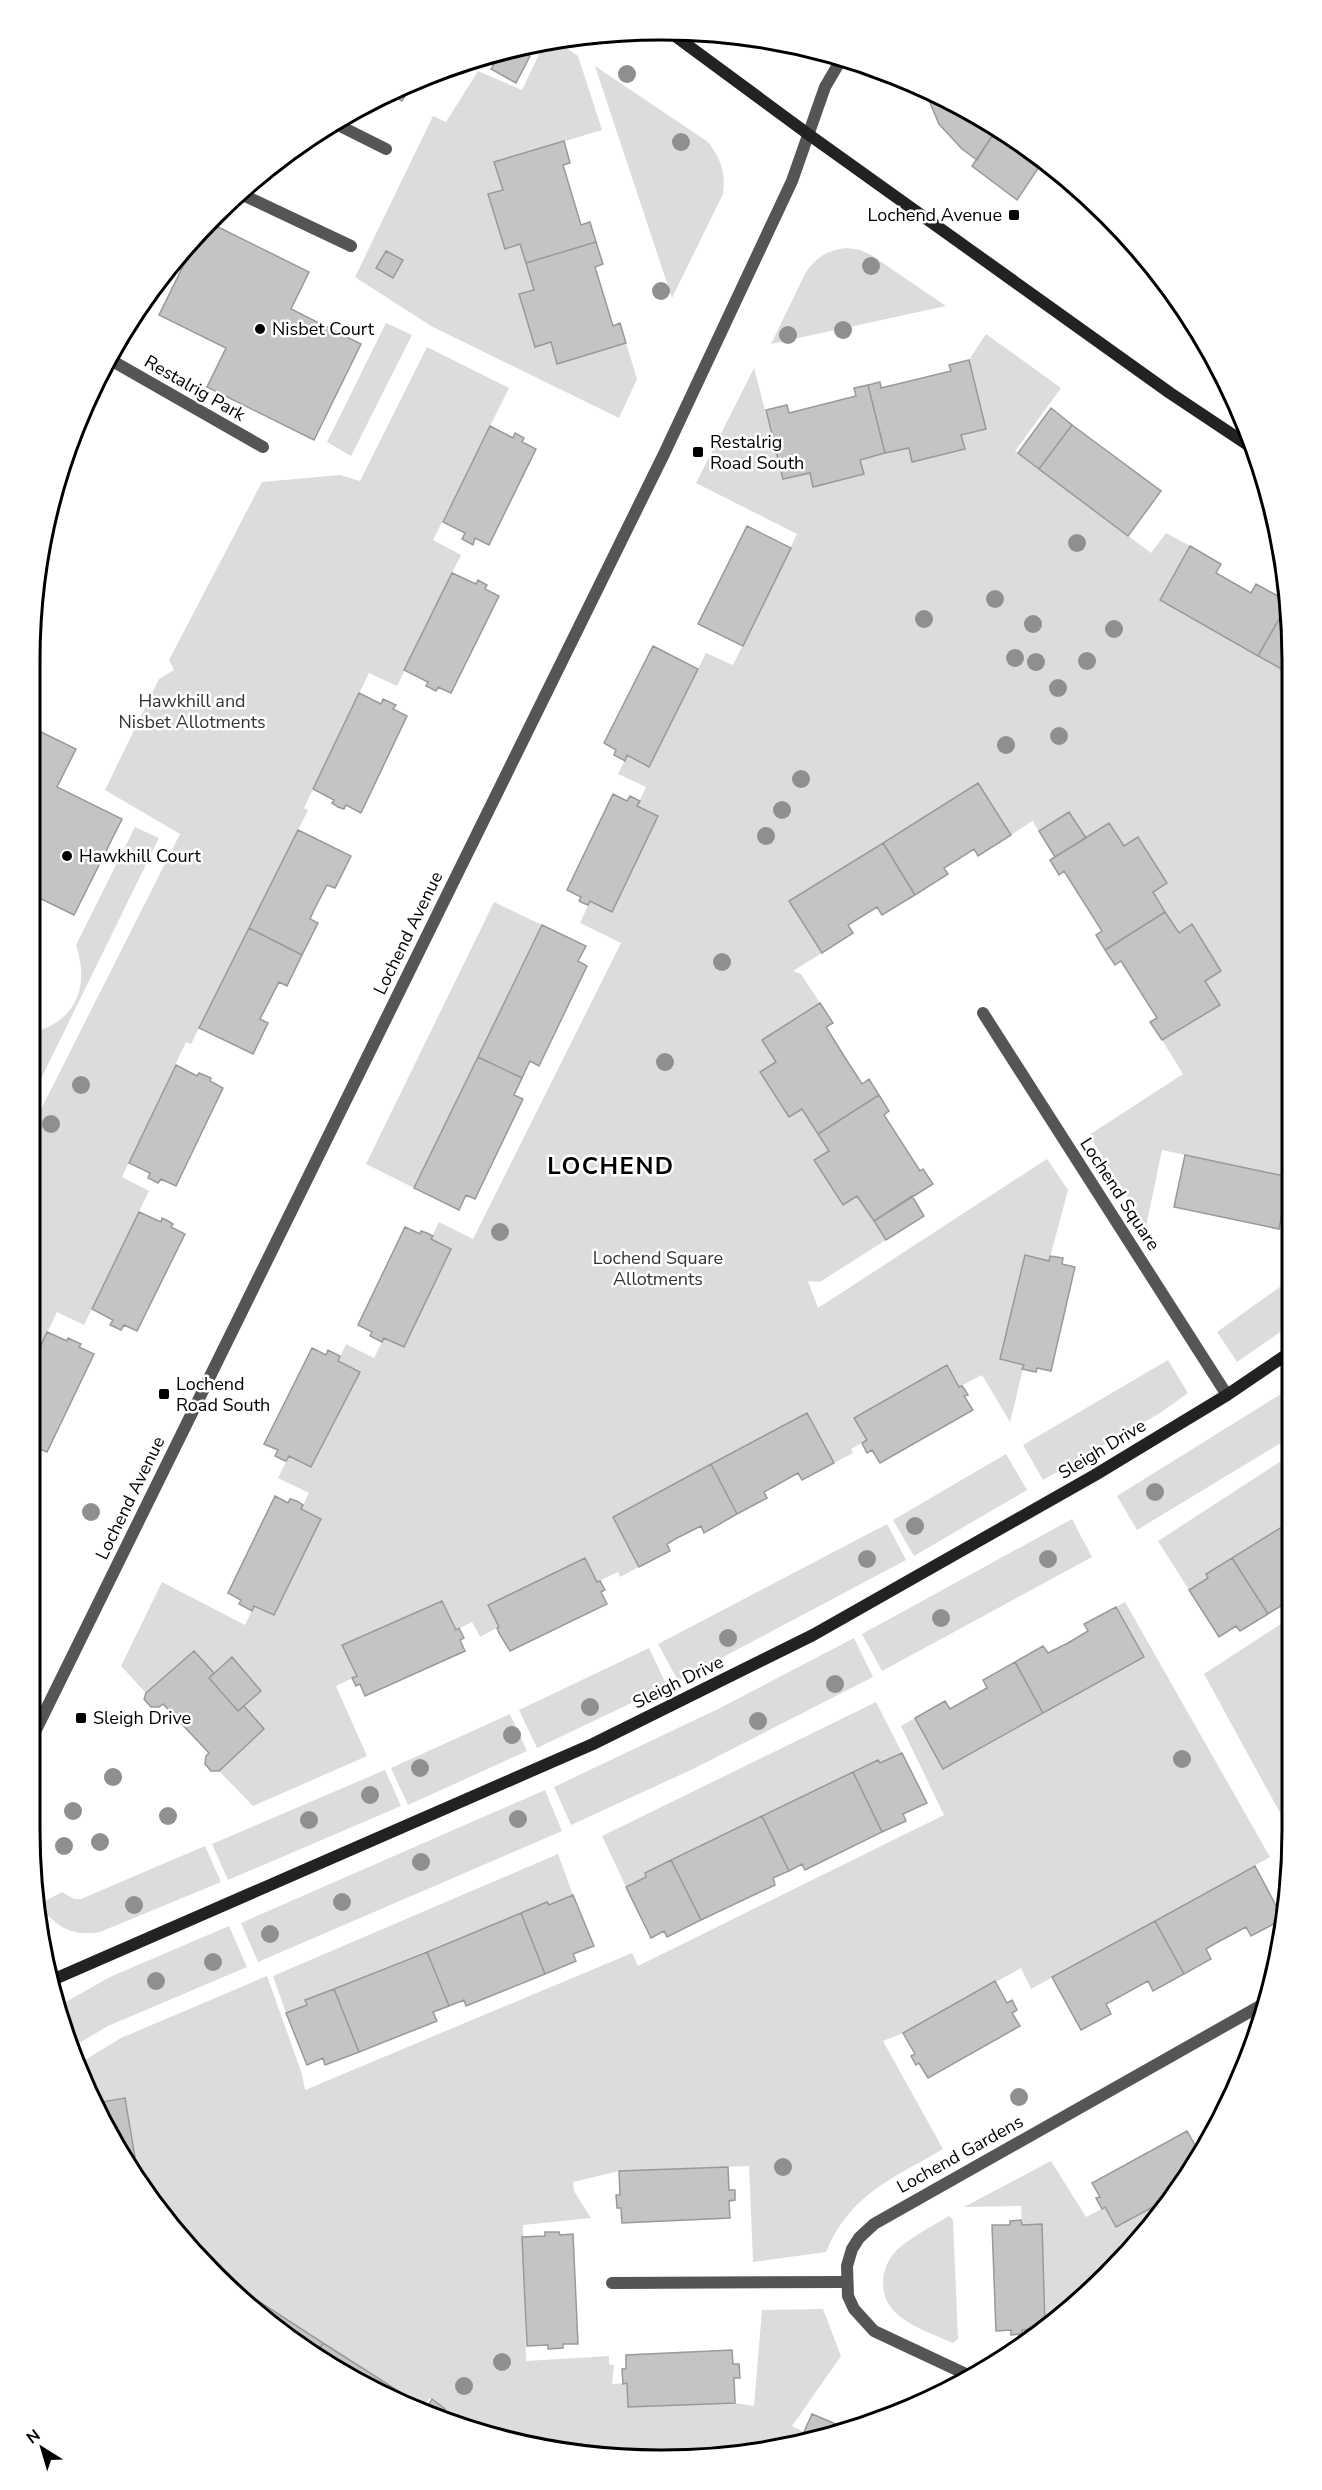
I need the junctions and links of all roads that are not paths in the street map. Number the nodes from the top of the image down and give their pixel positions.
1 (682, 41) edge
2 (837, 66) edge
3 (344, 128) edge
4 (808, 134) junction
5 (386, 149) dead end
6 (248, 197) edge
7 (351, 246) dead end
8 (117, 364) edge
9 (1240, 440) edge
10 (263, 447) dead end
11 (983, 1014) dead end
12 (1282, 1358) edge
13 (1227, 1395) junction
14 (40, 1722) edge
15 (59, 1977) edge
16 (1254, 2009) edge
17 (846, 2282) junction
18 (612, 2283) dead end
19 (961, 2372) edge

1 - 4 street
2 - 4 street, Lochend Avenue
3 - 5 street
4 - 9 street
4 - 14 street, Lochend Avenue
6 - 7 street
8 - 10 street, Restalrig Park
11 - 13 street, Lochend Square
12 - 13 street, Sleigh Drive
13 - 15 street, Sleigh Drive
16 - 17 street, Lochend Gardens
17 - 18 street
17 - 19 street, Lochend Gardens

